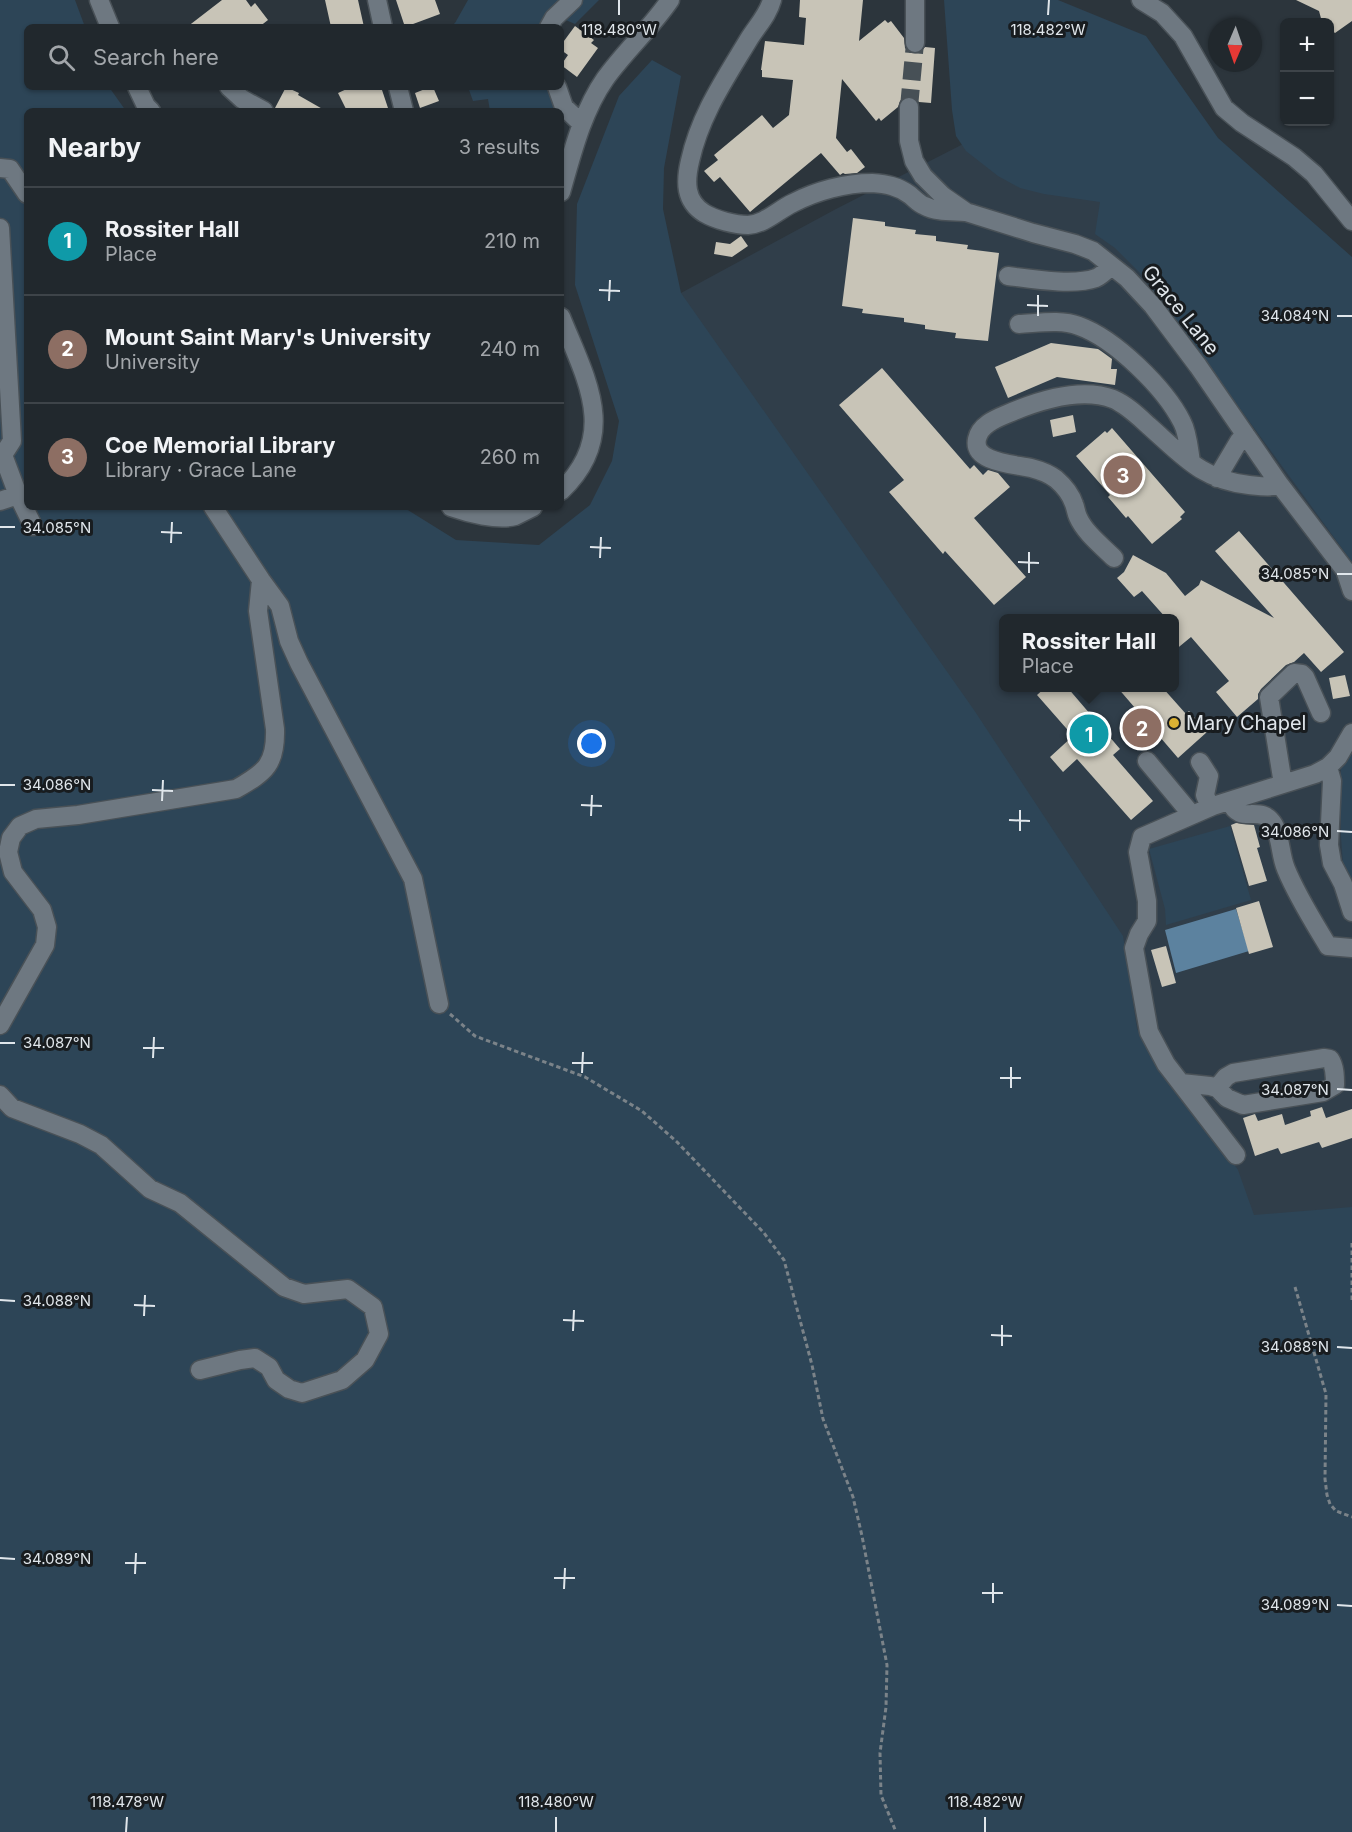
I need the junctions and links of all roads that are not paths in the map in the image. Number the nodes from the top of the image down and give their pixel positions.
1 (99, 0) edge
2 (377, 0) edge
3 (573, 0) edge
4 (670, 0) edge
5 (772, 0) edge
6 (915, 0) edge
7 (1141, 0) edge
8 (109, 24) edge
9 (382, 24) edge
10 (551, 24) edge
11 (915, 43) tunnel mouth
12 (138, 90) edge
13 (232, 90) edge
14 (399, 90) edge
15 (558, 90) edge
16 (909, 107) tunnel mouth
17 (148, 108) edge
18 (259, 108) edge
19 (403, 108) edge
20 (582, 124) junction
21 (0, 168) edge
22 (564, 182) edge
23 (24, 190) edge
24 (966, 212) junction
25 (1352, 221) edge
26 (0, 228) edge
27 (1111, 266) junction
28 (1008, 276) dead end
29 (564, 323) edge
30 (1020, 324) dead end
31 (1245, 434) junction
32 (2, 455) edge
33 (1191, 462) junction
34 (1217, 478) junction
35 (1280, 485) junction
36 (564, 488) edge
37 (18, 495) junction
38 (0, 501) edge
39 (24, 507) edge
40 (25, 510) edge
41 (215, 510) edge
42 (459, 510) edge
43 (527, 510) edge
44 (33, 526) dead end
45 (1114, 558) dead end
46 (261, 580) junction
47 (1352, 591) edge
48 (1321, 713) dead end
49 (1352, 733) edge
50 (1147, 761) dead end
51 (1200, 762) dead end
52 (1328, 767) junction
53 (1283, 784) junction
54 (1230, 801) junction
55 (1210, 807) junction
56 (1192, 815) junction
57 (1352, 912) edge
58 (1352, 948) edge
59 (439, 1004) road end
60 (0, 1025) edge
61 (1181, 1083) junction
62 (1216, 1088) junction
63 (0, 1095) edge
64 (1236, 1155) dead end
65 (200, 1370) dead end

1 - 8 street
2 - 9 street
3 - 10 street
4 - 20 street
5 - 24 street
6 - 11 street
7 - 25 street
12 - 17 street
13 - 18 street
14 - 19 street
15 - 20 street
16 - 24 street, Grace Lane
20 - 22 street
21 - 23 street
24 - 27 street, Grace Lane
26 - 32 street
27 - 28 street
27 - 31 street, Grace Lane
29 - 36 street
30 - 33 street
31 - 34 street
31 - 35 street, Grace Lane
32 - 37 street
33 - 34 street
33 - 45 street
34 - 35 street
35 - 47 street, Grace Lane
37 - 38 street
37 - 39 street
40 - 44 street
41 - 46 street
42 - 43 street
46 - 59 street
46 - 60 street
48 - 53 street
49 - 52 street
50 - 56 street
51 - 55 street
52 - 53 street
52 - 57 street
53 - 54 street
54 - 55 street
54 - 58 street
55 - 56 street
56 - 61 street
61 - 62 street
61 - 64 street
62 - 62 street
63 - 65 street

